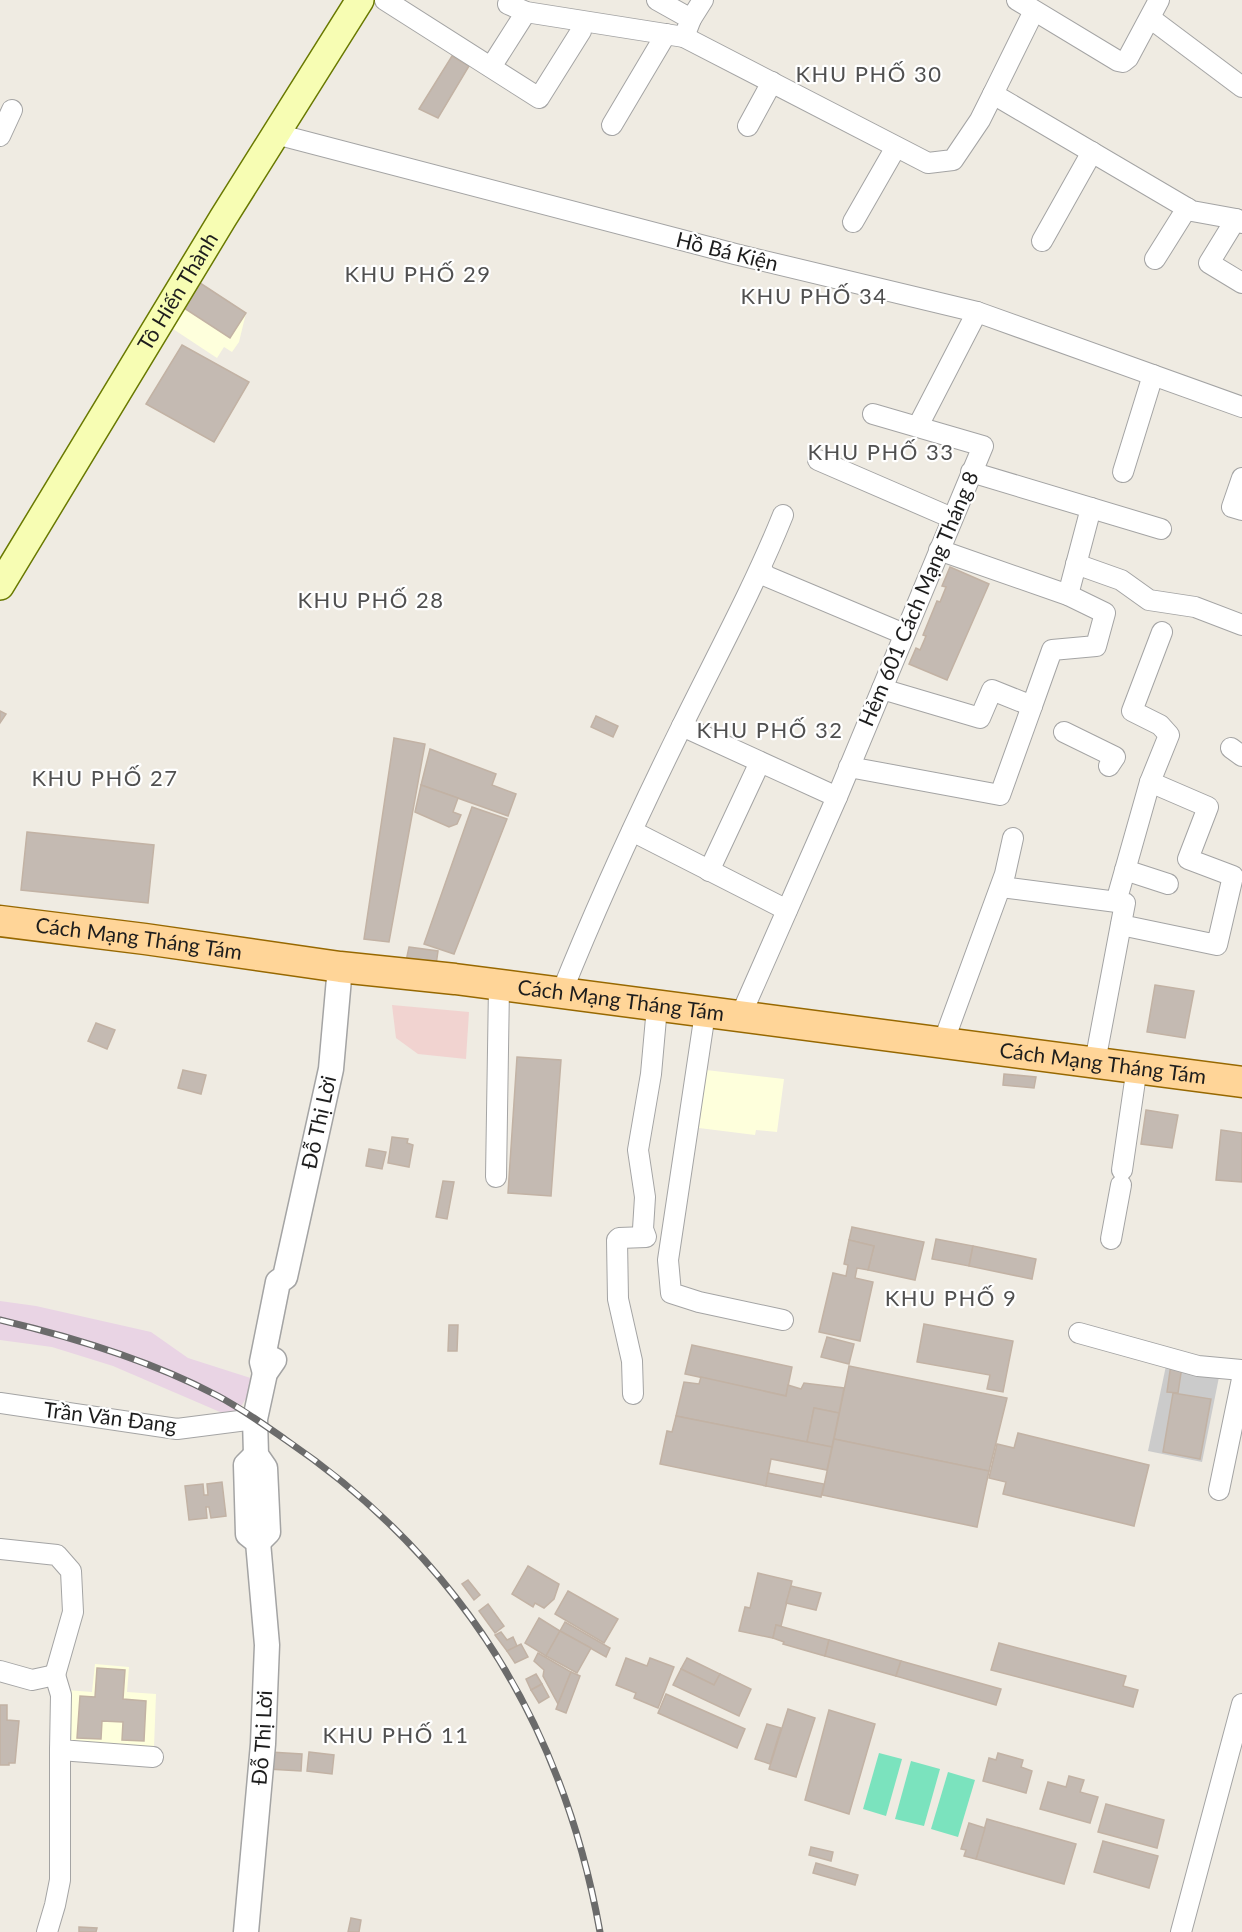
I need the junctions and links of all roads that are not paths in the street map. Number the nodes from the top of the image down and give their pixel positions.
1 (385, 0) edge
2 (510, 0) edge
3 (657, 0) edge
4 (703, 0) edge
5 (1017, 0) edge
6 (1159, 0) edge
7 (357, 2) edge
8 (1034, 11) junction
9 (526, 12) junction
10 (1150, 18) junction
11 (680, 30) junction
12 (581, 31) dead end
13 (491, 68) junction
14 (772, 82) junction
15 (1242, 87) edge
16 (993, 94) junction
17 (12, 110) dead end
18 (612, 125) dead end
19 (748, 126) dead end
20 (276, 134) junction
21 (0, 136) edge
22 (896, 147) junction
23 (1092, 152) junction
24 (1187, 208) junction
25 (1239, 221) edge
26 (853, 222) dead end
27 (1042, 241) dead end
28 (1155, 259) dead end
29 (1242, 283) edge
30 (977, 312) junction
31 (1153, 375) junction
32 (1242, 407) edge
33 (873, 414) dead end
34 (918, 426) junction
35 (818, 460) dead end
36 (971, 472) junction
37 (1123, 472) dead end
38 (1242, 478) edge
39 (1091, 508) junction
40 (1242, 510) edge
41 (783, 515) dead end
42 (952, 518) junction
43 (1161, 529) dead end
44 (939, 550) junction
45 (1076, 564) junction
46 (761, 568) junction
47 (0, 586) edge
48 (1068, 595) junction
49 (1242, 625) edge
50 (1162, 632) dead end
51 (904, 634) junction
52 (882, 689) junction
53 (1032, 706) junction
54 (682, 726) junction
55 (1064, 732) dead end
56 (760, 762) junction
57 (1109, 766) dead end
58 (849, 767) junction
59 (1150, 782) junction
60 (837, 797) junction
61 (632, 831) junction
62 (1013, 838) dead end
63 (1125, 870) junction
64 (709, 871) junction
65 (1168, 884) dead end
66 (1001, 886) junction
67 (1234, 900) edge
68 (1117, 902) junction
69 (787, 910) junction
70 (0, 921) edge
71 (1121, 925) junction
72 (340, 967) junction
73 (499, 986) junction
74 (561, 994) junction
75 (657, 1007) junction
76 (705, 1013) junction
77 (740, 1017) junction
78 (943, 1043) junction
79 (1095, 1062) junction
80 (1137, 1068) junction
81 (1242, 1082) edge
82 (496, 1177) dead end
83 (1111, 1239) dead end
84 (783, 1320) dead end
85 (1079, 1334) dead end
86 (1242, 1370) edge
87 (1242, 1379) edge
88 (633, 1394) dead end
89 (0, 1403) edge
90 (260, 1436) junction
91 (1220, 1490) dead end
92 (0, 1549) edge
93 (0, 1671) edge
94 (55, 1675) junction
95 (1242, 1704) edge
96 (60, 1750) junction
97 (153, 1757) dead end
98 (47, 1932) edge
99 (246, 1932) edge
100 (1181, 1932) edge

1 - 13 street
2 - 9 street
3 - 11 street
4 - 11 street
5 - 8 street
6 - 10 street
7 - 20 main road, Tô Hiến Thành
8 - 10 street
8 - 16 street
9 - 11 street
9 - 13 street
10 - 15 street
11 - 14 street
11 - 18 street
12 - 13 street
14 - 19 street
14 - 22 street
16 - 22 street
16 - 23 street
17 - 21 street
20 - 30 street, Hồ Bá Kiện
20 - 47 main road, Tô Hiến Thành
22 - 26 street
23 - 24 street
23 - 27 street
24 - 25 street
24 - 28 street
25 - 29 street
30 - 31 street, Hồ Bá Kiện
30 - 34 street
31 - 32 street, Hồ Bá Kiện
31 - 37 street
33 - 34 street
34 - 36 street, Hẻm 601 Cách Mạng Tháng 8
35 - 42 street
36 - 39 street
36 - 42 street, Hẻm 601 Cách Mạng Tháng 8
38 - 40 street
39 - 43 street
39 - 45 street
41 - 46 street
42 - 44 street, Hẻm 601 Cách Mạng Tháng 8
44 - 48 street
44 - 51 street, Hẻm 601 Cách Mạng Tháng 8
45 - 48 street
45 - 49 street
46 - 51 street
46 - 54 street
48 - 53 street
50 - 59 street
51 - 52 street, Hẻm 601 Cách Mạng Tháng 8
52 - 53 street
52 - 58 street, Hẻm 601 Cách Mạng Tháng 8
53 - 58 street
54 - 56 street
54 - 61 street
55 - 57 street
56 - 60 street
56 - 64 street
58 - 60 street, Hẻm 601 Cách Mạng Tháng 8
59 - 63 street
59 - 67 street
60 - 69 street, Hẻm 601 Cách Mạng Tháng 8
61 - 64 street
61 - 74 street
62 - 66 street
63 - 65 street
63 - 68 street
64 - 69 street
66 - 68 street
66 - 78 street
67 - 71 street
68 - 71 street
69 - 77 street, Hẻm 601 Cách Mạng Tháng 8
70 - 72 main road, Cách Mạng Tháng Tám
71 - 79 street
72 - 73 main road, Cách Mạng Tháng Tám
72 - 90 street, Đỗ Thị Lời
73 - 74 main road, Cách Mạng Tháng Tám
73 - 82 street
74 - 75 main road, Cách Mạng Tháng Tám
75 - 76 main road, Cách Mạng Tháng Tám
75 - 88 street
76 - 77 main road, Cách Mạng Tháng Tám
76 - 84 street
77 - 78 main road, Cách Mạng Tháng Tám
78 - 79 main road, Cách Mạng Tháng Tám
79 - 80 main road, Cách Mạng Tháng Tám
80 - 81 main road, Cách Mạng Tháng Tám
80 - 83 street
85 - 86 street
87 - 91 street
89 - 90 street, Trần Văn Ðang
90 - 99 street, Đỗ Thị Lời
92 - 94 street
93 - 94 street
94 - 96 street
95 - 100 street
96 - 97 street
96 - 98 street

